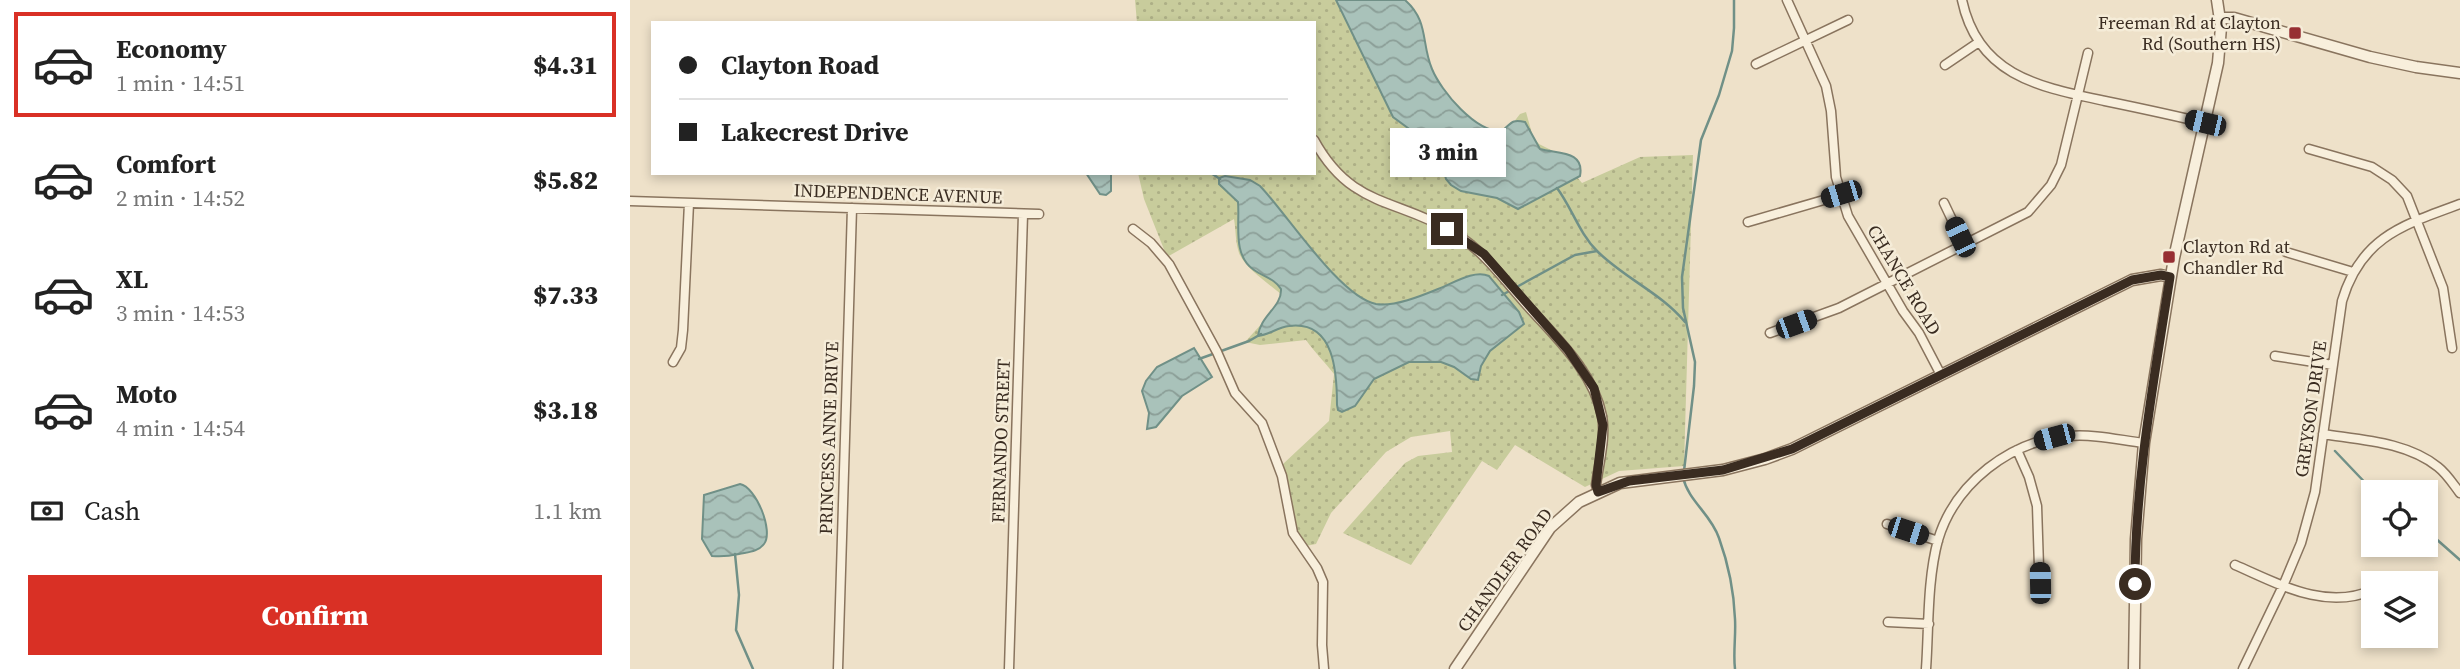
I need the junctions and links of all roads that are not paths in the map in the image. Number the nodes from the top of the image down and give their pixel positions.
1 (1787, 0) edge
2 (1962, 0) edge
3 (2217, 0) edge
4 (2221, 18) junction
5 (1848, 20) dead end
6 (1805, 40) junction
7 (1979, 42) junction
8 (2088, 53) dead end
9 (1756, 64) dead end
10 (1945, 65) dead end
11 (2460, 74) edge
12 (2078, 95) junction
13 (2205, 123) junction
14 (1316, 143) edge
15 (2309, 149) dead end
16 (1841, 194) junction
17 (630, 201) edge
18 (689, 203) junction
19 (1944, 203) dead end
20 (2460, 204) edge
21 (852, 208) junction
22 (1023, 214) junction
23 (1039, 214) dead end
24 (2417, 219) junction
25 (1748, 222) dead end
26 (1133, 229) dead end
27 (1964, 245) junction
28 (2286, 252) dead end
29 (2353, 272) junction
30 (2170, 277) junction
31 (1886, 284) junction
32 (1770, 333) dead end
33 (2452, 348) dead end
34 (2275, 356) dead end
35 (673, 362) dead end
36 (2333, 365) junction
37 (1941, 375) junction
38 (2323, 434) junction
39 (2144, 443) junction
40 (2017, 450) junction
41 (1598, 492) junction
42 (2460, 493) edge
43 (1886, 524) dead end
44 (1938, 541) junction
45 (2235, 565) dead end
46 (2283, 586) junction
47 (2361, 594) edge
48 (2040, 598) dead end
49 (1888, 622) dead end
50 (1929, 624) junction
51 (838, 669) edge
52 (1009, 669) edge
53 (1324, 669) edge
54 (1455, 669) edge
55 (1926, 669) edge
56 (2134, 669) edge
57 (2243, 669) edge

1 - 6 street, CHANCE ROAD
2 - 7 street
3 - 4 street
4 - 11 street
4 - 13 street
5 - 6 street
6 - 9 street
6 - 16 street, CHANCE ROAD
7 - 10 street
7 - 12 street
8 - 12 street
12 - 13 street
12 - 27 street
13 - 30 street
14 - 41 street
15 - 24 street
16 - 25 street
16 - 31 street, CHANCE ROAD
17 - 18 street, INDEPENDENCE AVENUE
18 - 21 street, INDEPENDENCE AVENUE
18 - 35 street
19 - 27 street
20 - 24 street, GREYSON DRIVE
21 - 22 street, INDEPENDENCE AVENUE
21 - 51 street, PRINCESS ANNE DRIVE
22 - 23 street, INDEPENDENCE AVENUE
22 - 52 street, FERNANDO STREET
24 - 29 street, GREYSON DRIVE
24 - 33 street
26 - 53 street
27 - 31 street
28 - 29 street
29 - 36 street, GREYSON DRIVE
30 - 37 street, CHANDLER ROAD
30 - 39 street
31 - 32 street
31 - 37 street, CHANCE ROAD
34 - 36 street
36 - 38 street, GREYSON DRIVE
37 - 41 street, CHANDLER ROAD
38 - 42 street
38 - 46 street, GREYSON DRIVE
39 - 40 street
39 - 56 street
40 - 44 street
40 - 48 street
41 - 54 street, CHANDLER ROAD
43 - 44 street
44 - 50 street
45 - 46 street
46 - 47 street
46 - 57 street, GREYSON DRIVE
49 - 50 street
50 - 55 street

